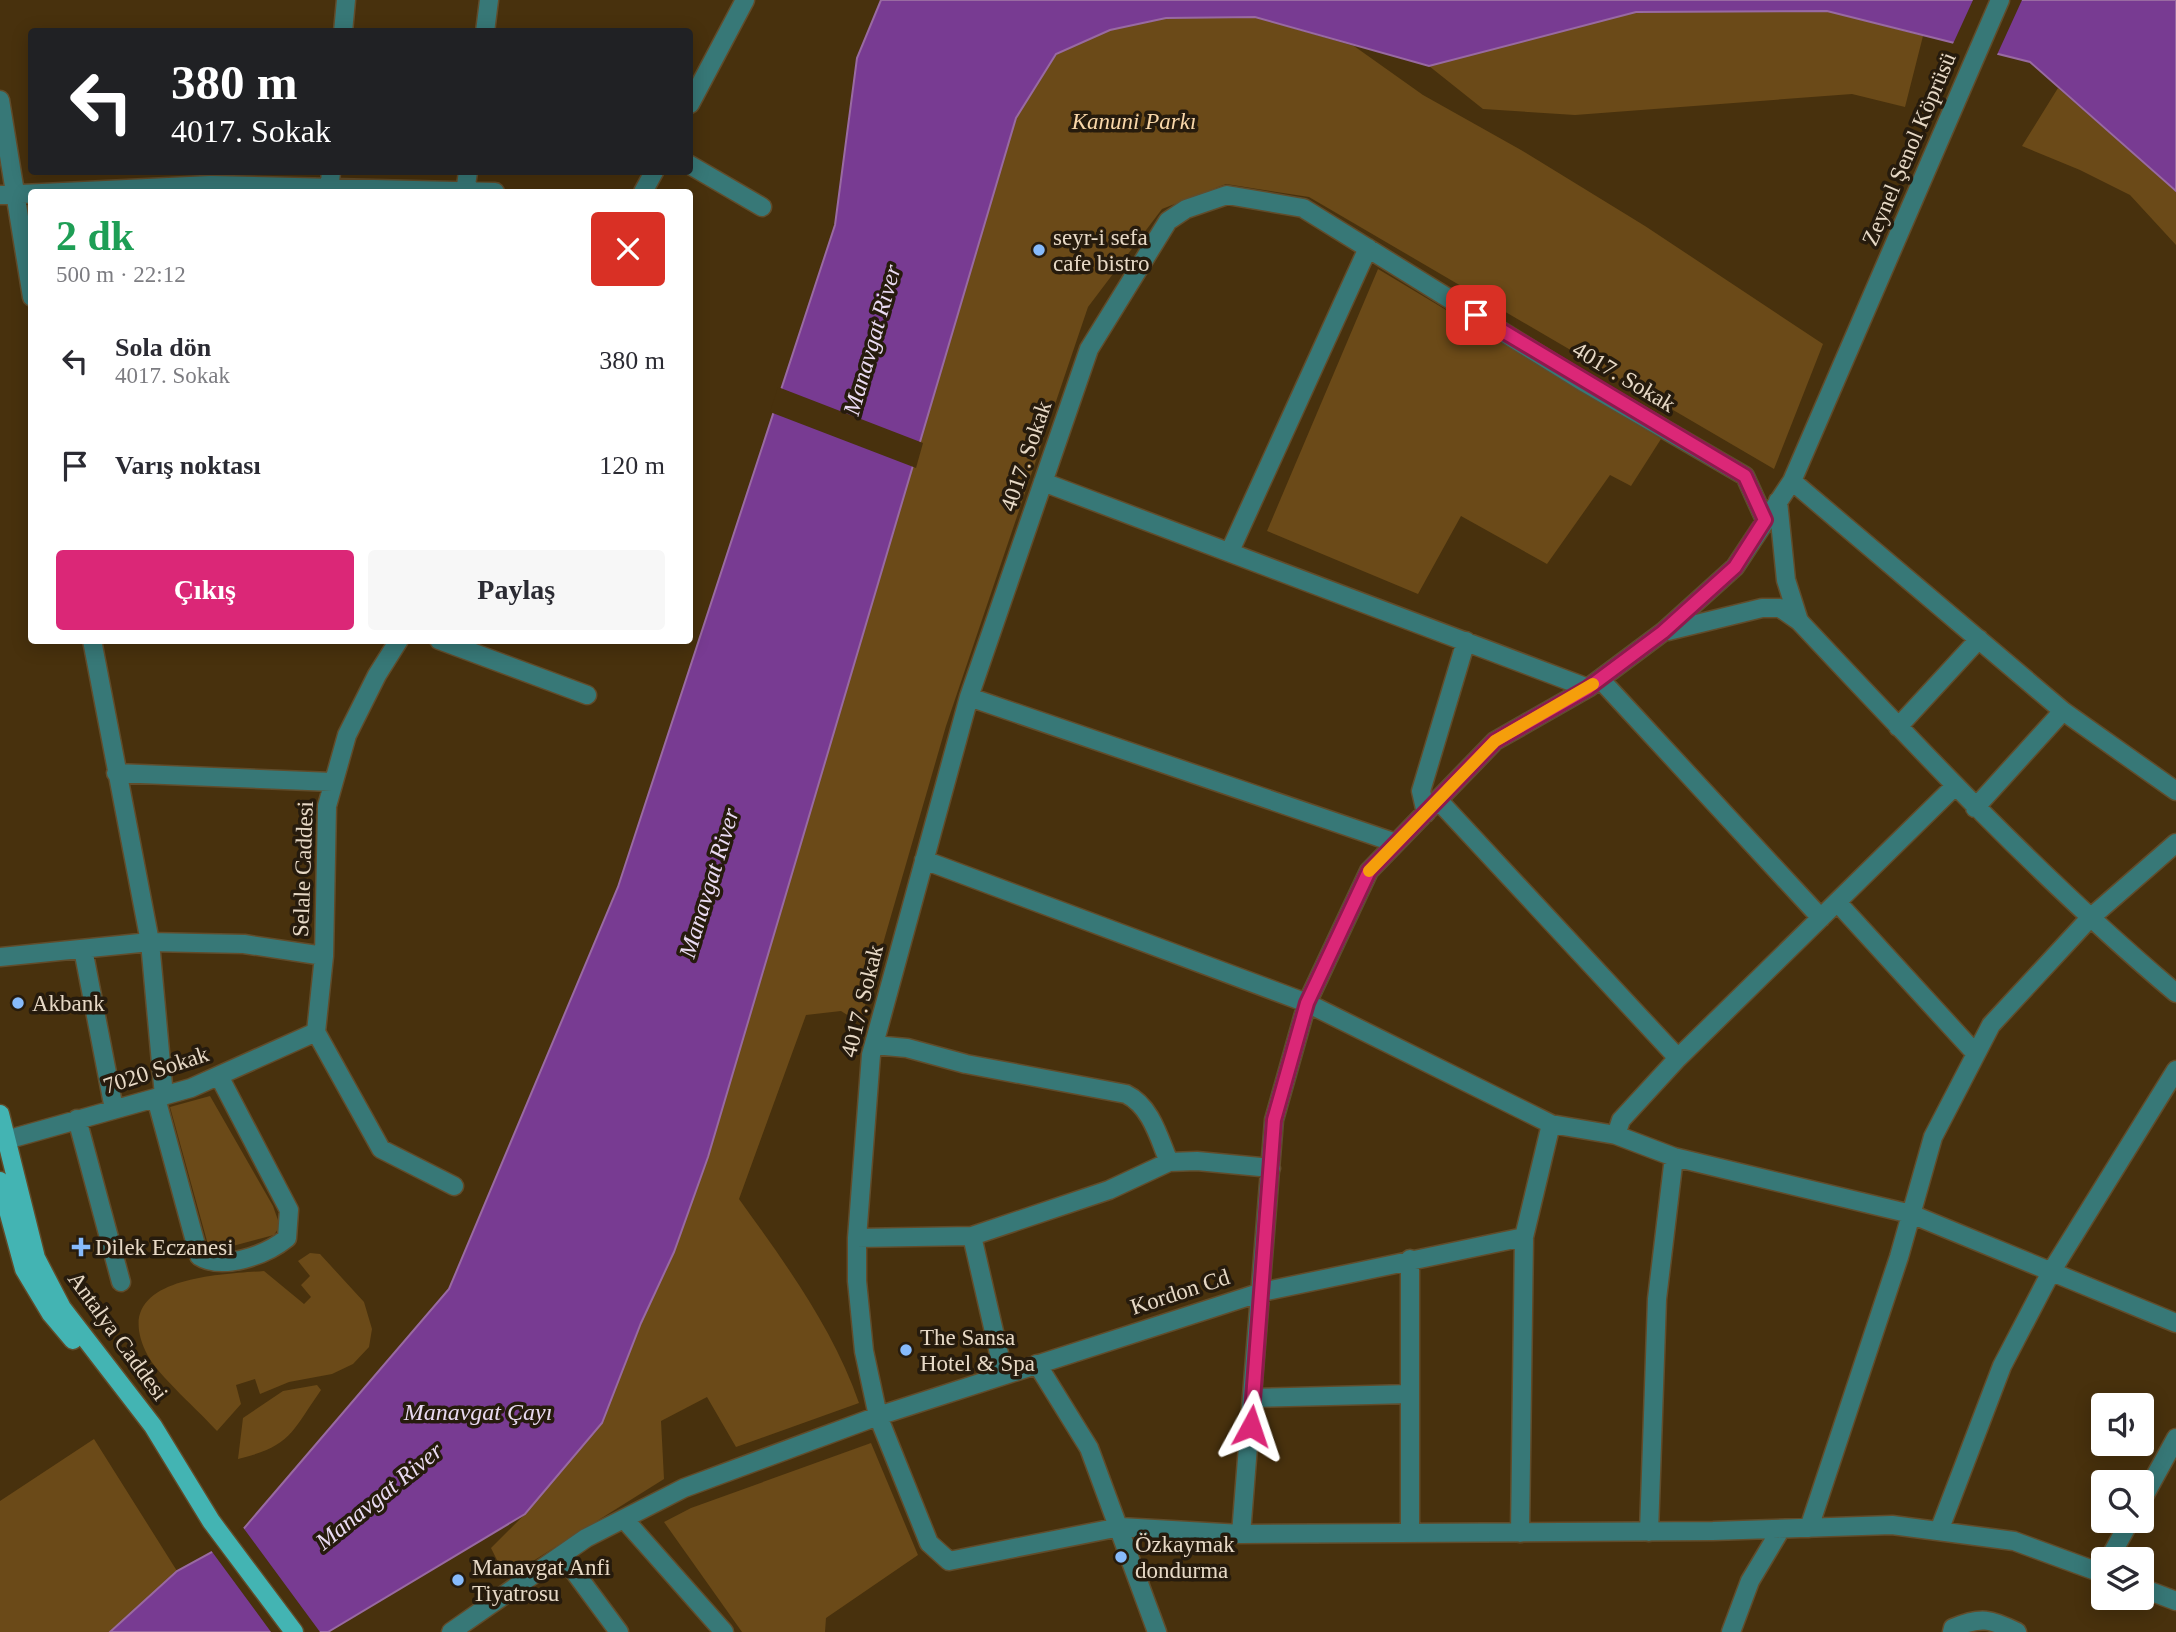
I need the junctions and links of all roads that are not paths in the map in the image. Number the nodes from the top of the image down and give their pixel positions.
1 (346, 0) edge
2 (489, 0) edge
3 (745, 0) edge
4 (2000, 0) edge
5 (343, 28) edge
6 (486, 28) edge
7 (693, 98) edge
8 (0, 100) edge
9 (693, 167) edge
10 (330, 184) edge
11 (120, 189) edge
12 (426, 189) edge
13 (28, 193) edge
14 (6, 194) edge
15 (762, 207) dead end
16 (1367, 247) junction
17 (28, 281) edge
18 (1792, 481) junction
19 (1043, 482) junction
20 (1778, 501) junction
21 (1765, 520) junction
22 (1230, 551) junction
23 (1798, 621) junction
24 (1663, 632) junction
25 (1979, 639) junction
26 (1465, 641) junction
27 (93, 644) edge
28 (396, 644) edge
29 (450, 644) edge
30 (1594, 683) junction
31 (587, 695) dead end
32 (968, 697) junction
33 (2063, 711) junction
34 (1898, 727) junction
35 (116, 773) junction
36 (332, 782) junction
37 (1954, 787) junction
38 (2176, 791) edge
39 (1432, 806) junction
40 (1975, 808) junction
41 (1396, 843) junction
42 (2176, 843) edge
43 (924, 860) junction
44 (1837, 902) junction
45 (1821, 918) junction
46 (2089, 919) junction
47 (150, 942) junction
48 (83, 949) junction
49 (0, 957) edge
50 (324, 957) junction
51 (2176, 993) edge
52 (1307, 1003) junction
53 (316, 1032) junction
54 (874, 1045) junction
55 (1976, 1054) junction
56 (1678, 1058) junction
57 (2176, 1070) edge
58 (219, 1076) junction
59 (160, 1097) junction
60 (114, 1110) junction
61 (0, 1114) edge
62 (78, 1119) junction
63 (1551, 1124) junction
64 (1616, 1135) junction
65 (6, 1140) junction
66 (1674, 1157) junction
67 (1169, 1162) junction
68 (1270, 1168) junction
69 (0, 1181) edge
70 (454, 1186) dead end
71 (1911, 1214) junction
72 (972, 1236) junction
73 (1524, 1237) junction
74 (857, 1238) junction
75 (1410, 1259) junction
76 (2051, 1272) junction
77 (121, 1282) dead end
78 (1262, 1292) junction
79 (2176, 1323) edge
80 (1037, 1364) junction
81 (1004, 1375) junction
82 (1410, 1394) junction
83 (1253, 1398) junction
84 (878, 1416) junction
85 (2176, 1438) edge
86 (173, 1462) junction
87 (2154, 1478) edge
88 (624, 1519) junction
89 (1120, 1527) junction
90 (1809, 1528) junction
91 (1781, 1529) junction
92 (1939, 1531) junction
93 (1520, 1532) junction
94 (1649, 1532) junction
95 (1410, 1533) junction
96 (1241, 1534) junction
97 (562, 1555) junction
98 (2091, 1565) edge
99 (2154, 1593) edge
100 (2176, 1601) edge
101 (462, 1629) edge
102 (294, 1632) edge
103 (619, 1632) edge
104 (724, 1632) edge
105 (1157, 1632) edge
106 (1731, 1632) edge
107 (1952, 1632) edge
108 (2017, 1632) edge

1 - 5 street
2 - 6 street
3 - 7 street
4 - 18 street, Zeynel Şenol Köprüsü
8 - 14 street
9 - 15 street
10 - 11 street
10 - 12 street
13 - 14 street
14 - 17 street
16 - 19 street, 4017. Sokak
16 - 21 street, 4017. Sokak
16 - 22 street
18 - 20 street, Zeynel Şenol Köprüsü
18 - 25 street
19 - 22 street
19 - 32 street, 4017. Sokak
20 - 21 street, Zeynel Şenol Köprüsü
20 - 23 street
21 - 24 street, Zeynel Şenol Köprüsü
22 - 26 street
23 - 24 street
23 - 34 street
24 - 30 street, Zeynel Şenol Köprüsü
25 - 33 street
25 - 34 street
26 - 30 street
26 - 39 street
27 - 35 street
28 - 36 street, Selale Caddesi
29 - 31 street
30 - 39 street, Zeynel Şenol Köprüsü
30 - 45 street
32 - 41 street
32 - 43 street, 4017. Sokak
33 - 38 street
33 - 40 street
34 - 37 street
35 - 36 street
35 - 47 street
36 - 50 street, Selale Caddesi
37 - 40 street
37 - 44 street
39 - 41 street, Zeynel Şenol Köprüsü
39 - 56 street
40 - 46 street
41 - 52 street, Zeynel Şenol Köprüsü
42 - 46 street
43 - 52 street
43 - 54 street, 4017. Sokak
44 - 45 street
44 - 55 street
45 - 56 street
46 - 51 street
46 - 55 street
47 - 48 street, Selale Caddesi
47 - 50 street, Selale Caddesi
47 - 59 street
48 - 49 street, Selale Caddesi
48 - 60 street
50 - 53 street
52 - 63 street
52 - 68 street, Zeynel Şenol Köprüsü
53 - 58 street, 7020 Sokak
53 - 70 street
54 - 67 street
54 - 74 street, 4017. Sokak
55 - 71 street
56 - 64 street
57 - 76 street
58 - 59 street, 7020 Sokak
58 - 59 street
59 - 60 street, 7020 Sokak
60 - 62 street, 7020 Sokak
61 - 65 main road, Antalya Caddesi
62 - 65 street, 7020 Sokak
62 - 77 street
63 - 64 street
63 - 73 street
64 - 66 street
65 - 86 main road, Antalya Caddesi
66 - 71 street
66 - 94 street
67 - 68 street
67 - 72 street
68 - 78 street, Zeynel Şenol Köprüsü
69 - 86 main road, Antalya Caddesi
71 - 76 street
71 - 90 street
72 - 74 street
72 - 81 street
73 - 75 street, Kordon Cd
73 - 93 street
74 - 84 street, 4017. Sokak
75 - 78 street, Kordon Cd
75 - 82 street
76 - 79 street
76 - 92 street
78 - 80 street, Kordon Cd
78 - 83 street, Zeynel Şenol Köprüsü
80 - 81 street, Kordon Cd
80 - 89 street
81 - 84 street, Kordon Cd
82 - 83 street
82 - 95 street
83 - 96 street, Zeynel Şenol Köprüsü
84 - 88 street, Kordon Cd
84 - 89 street, 4017. Sokak
85 - 87 street
86 - 102 main road, Antalya Caddesi
88 - 97 street, Kordon Cd
88 - 104 street
89 - 96 street
89 - 105 street
90 - 91 street
90 - 92 street
91 - 94 street
91 - 106 street
92 - 98 street
93 - 94 street
93 - 95 street
95 - 96 street
97 - 101 street, Kordon Cd
97 - 103 street
99 - 100 street
107 - 108 street

